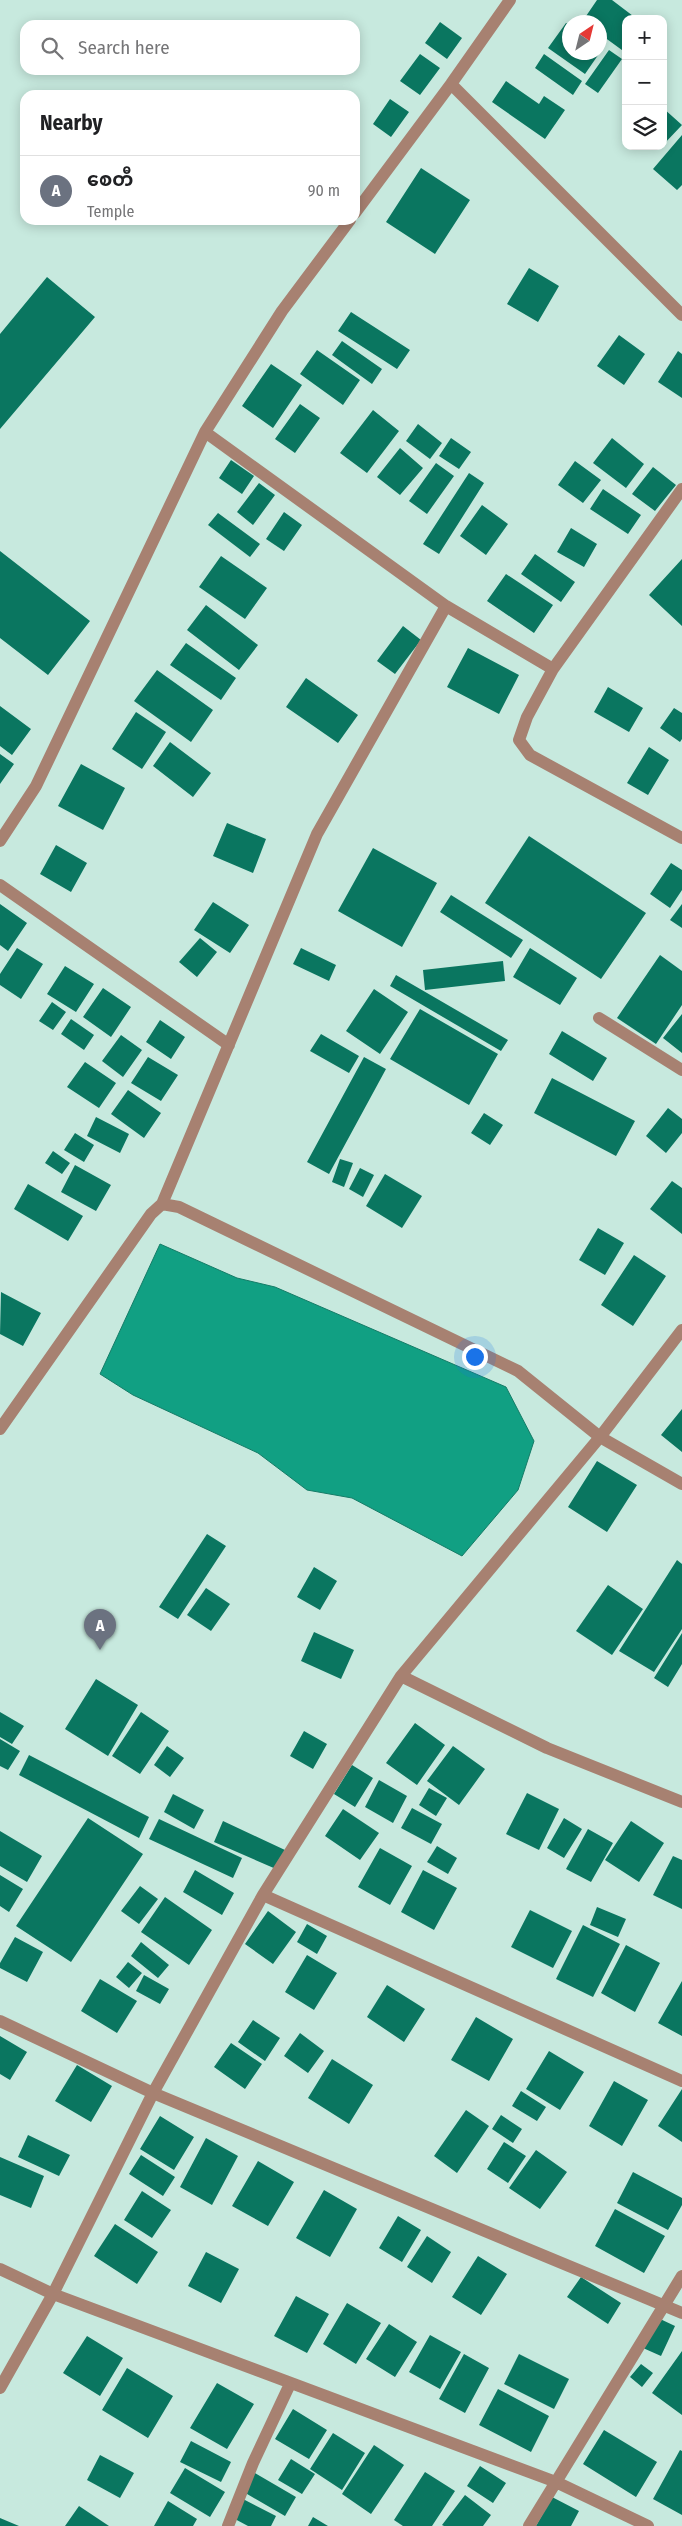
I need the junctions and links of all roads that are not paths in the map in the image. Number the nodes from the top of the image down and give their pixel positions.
1 (510, 0) edge
2 (451, 84) junction
3 (360, 207) edge
4 (346, 225) edge
5 (682, 315) edge
6 (204, 432) junction
7 (682, 489) edge
8 (446, 606) junction
9 (553, 669) junction
10 (682, 838) edge
11 (0, 841) edge
12 (0, 885) edge
13 (599, 1018) dead end
14 (229, 1045) junction
15 (682, 1070) edge
16 (162, 1204) junction
17 (682, 1330) edge
18 (0, 1429) edge
19 (600, 1437) junction
20 (682, 1484) edge
21 (401, 1676) junction
22 (682, 1802) edge
23 (263, 1895) junction
24 (0, 2021) edge
25 (682, 2081) edge
26 (153, 2093) junction
27 (0, 2269) edge
28 (682, 2276) edge
29 (53, 2294) junction
30 (663, 2305) junction
31 (682, 2313) edge
32 (290, 2384) junction
33 (0, 2388) edge
34 (556, 2482) junction
35 (228, 2526) edge
36 (530, 2526) edge
37 (648, 2526) edge

1 - 2 street
2 - 3 street
2 - 5 street
4 - 6 street
6 - 8 street
6 - 11 street
7 - 9 street
8 - 9 street
8 - 14 street
9 - 10 street
12 - 14 street
13 - 15 street
14 - 16 street
16 - 18 street
16 - 19 street
17 - 19 street
19 - 20 street
19 - 21 street
21 - 22 street
21 - 23 street
23 - 25 street
23 - 26 street
24 - 26 street
26 - 29 street
26 - 30 street
27 - 29 street
28 - 30 street
29 - 32 street
29 - 33 street
30 - 31 street
30 - 34 street
32 - 34 street
32 - 35 street
34 - 36 street
34 - 37 street

